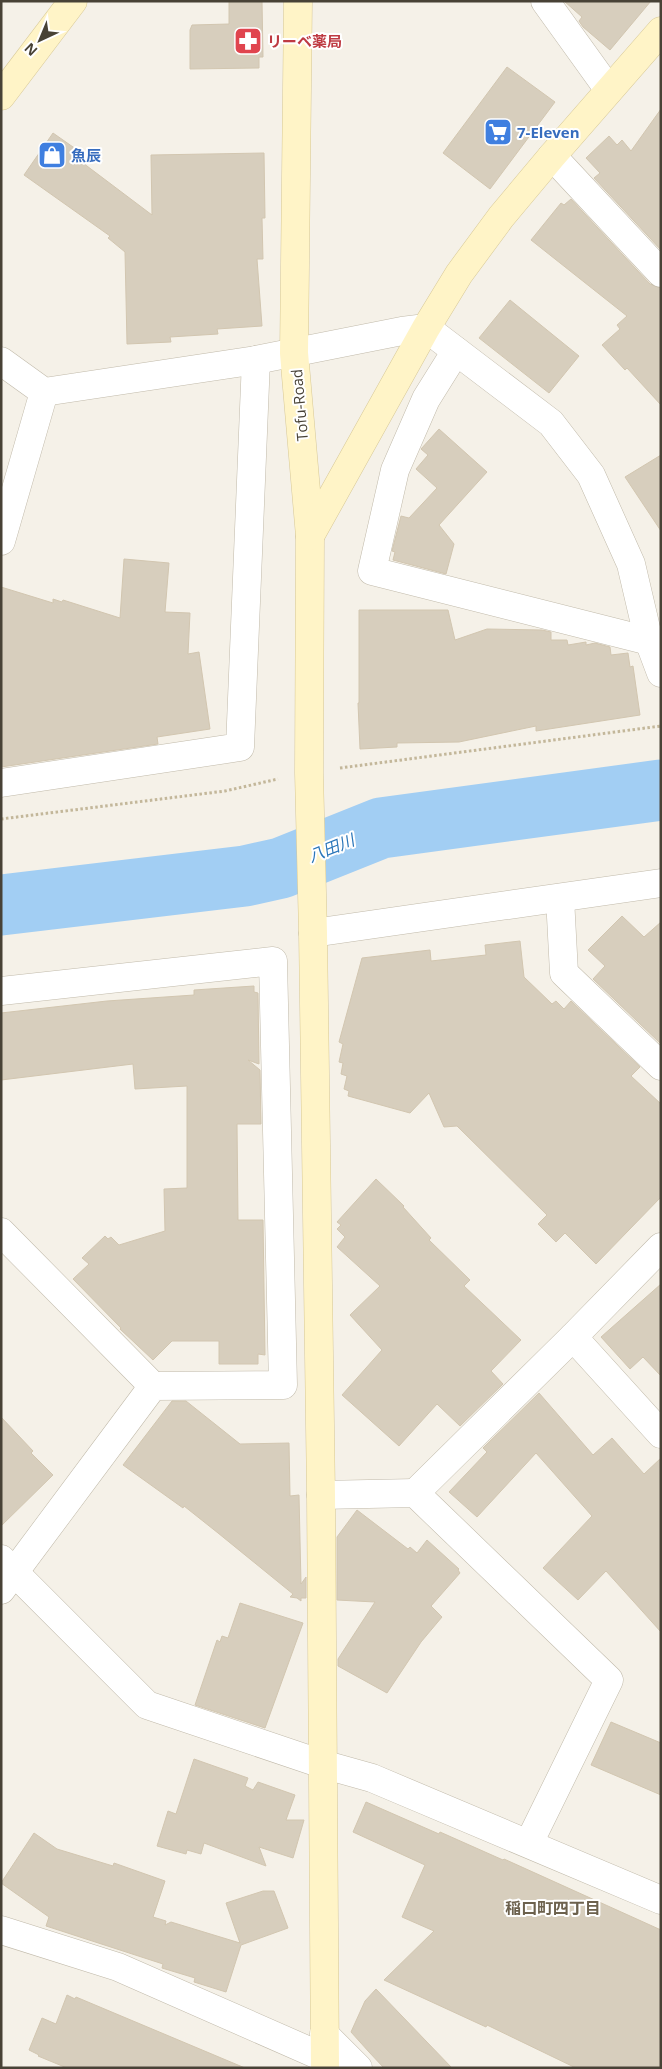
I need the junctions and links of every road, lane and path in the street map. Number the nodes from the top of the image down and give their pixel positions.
1 (73, 1) edge
2 (298, 1) edge
3 (545, 1) edge
4 (661, 31) edge
5 (609, 90) junction
6 (1, 96) edge
7 (552, 156) junction
8 (661, 273) edge
9 (426, 328) junction
10 (456, 351) junction
11 (294, 353) junction
12 (256, 360) junction
13 (1, 361) edge
14 (44, 392) junction
15 (310, 536) junction
16 (1, 541) edge
17 (649, 641) junction
18 (661, 673) edge
19 (1, 783) edge
20 (661, 883) edge
21 (560, 898) junction
22 (314, 933) junction
23 (1, 991) edge
24 (661, 1066) edge
25 (1, 1232) edge
26 (661, 1247) edge
27 (573, 1337) junction
28 (153, 1386) junction
29 (661, 1434) edge
30 (415, 1493) junction
31 (321, 1495) junction
32 (6, 1574) edge
33 (322, 1764) junction
34 (529, 1844) junction
35 (661, 1900) edge
36 (1, 1930) edge
37 (324, 2053) edge
38 (358, 2068) edge

1 - 6 street
2 - 11 street, Tofu-Road
3 - 5 street
4 - 5 street
5 - 7 street
7 - 8 street
7 - 9 street
9 - 10 street
9 - 11 street
9 - 15 street
10 - 17 street
10 - 17 street
11 - 12 street
11 - 15 street, Tofu-Road
12 - 14 street
12 - 19 street
13 - 14 street
14 - 16 street
15 - 22 street, Tofu-Road
17 - 18 street
20 - 21 street
21 - 22 street
21 - 24 street
22 - 31 street, Tofu-Road
23 - 28 street
25 - 28 street
26 - 27 street
27 - 29 street
27 - 30 street
28 - 32 street
30 - 31 street
30 - 34 street
31 - 33 street, Tofu-Road
32 - 33 street
33 - 34 street
33 - 37 street, Tofu-Road
34 - 35 street
36 - 37 street
37 - 38 street

